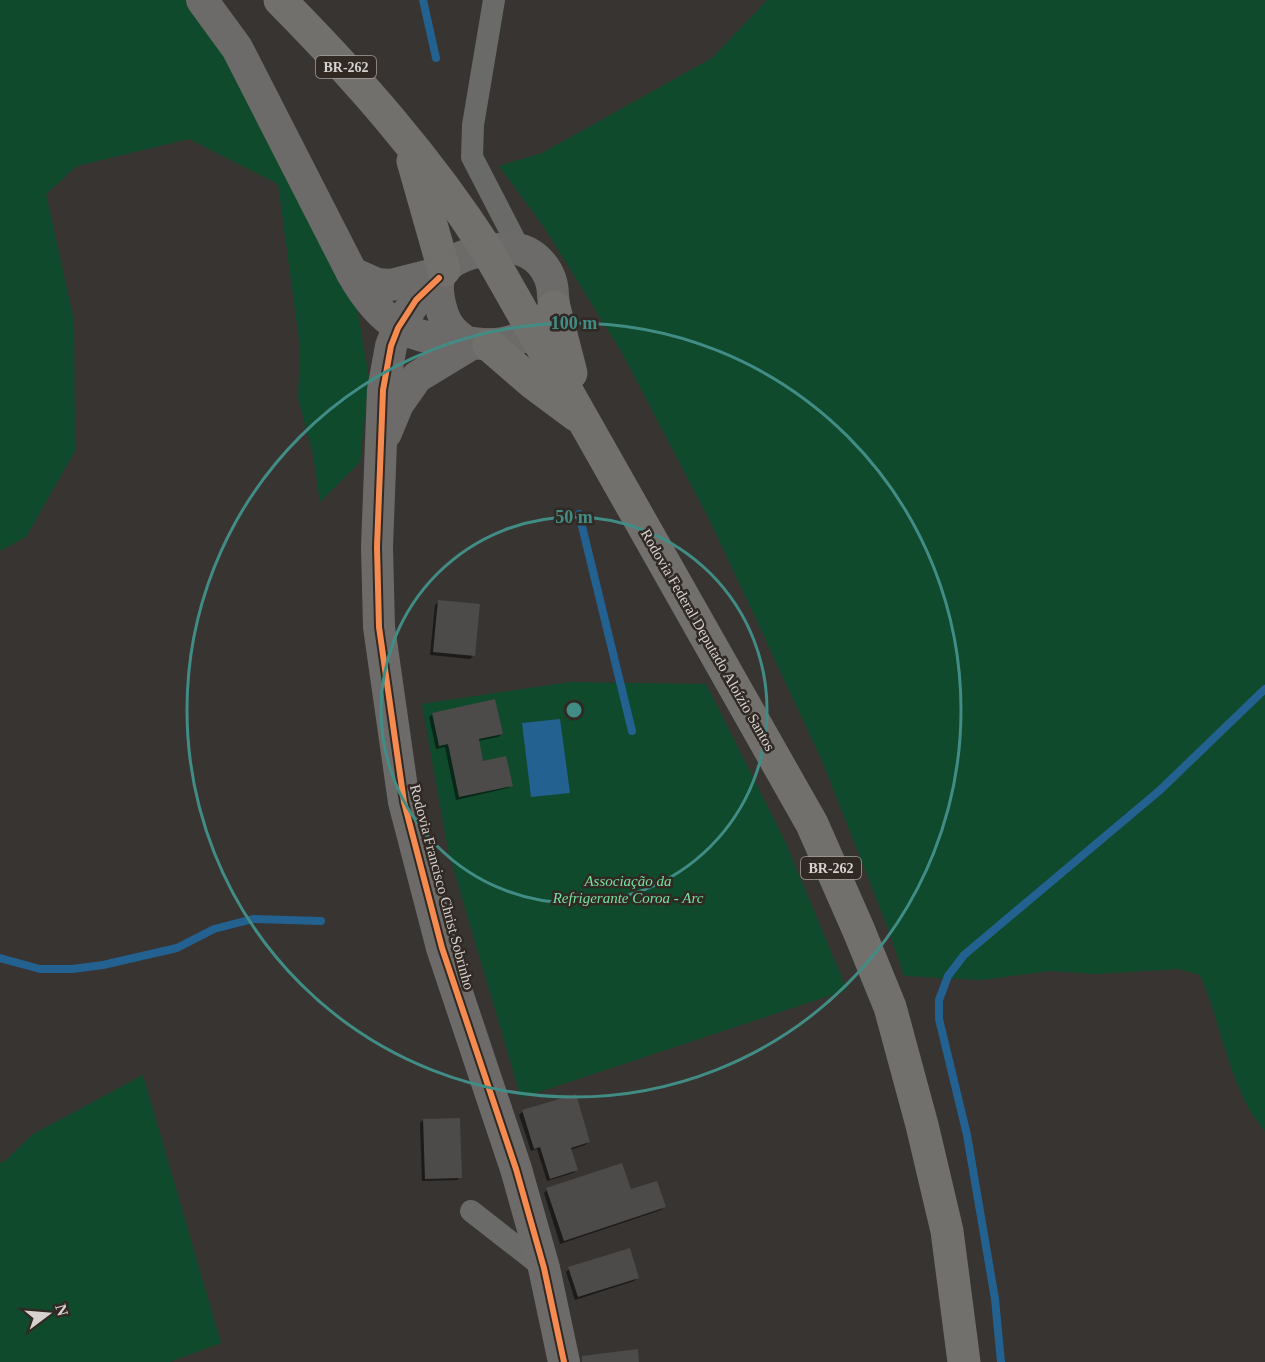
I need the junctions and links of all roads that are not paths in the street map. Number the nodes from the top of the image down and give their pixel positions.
1 (202, 0) edge
2 (280, 0) edge
3 (495, 0) edge
4 (406, 139) junction
5 (505, 248) junction
6 (352, 273) junction
7 (442, 273) junction
8 (544, 319) junction
9 (398, 328) junction
10 (476, 343) junction
11 (581, 415) junction
12 (380, 444) junction
13 (471, 1211) dead end
14 (544, 1268) junction
15 (564, 1362) edge
16 (964, 1362) edge

1 - 6 street
2 - 4 highway, Rodovia Federal Deputado Aloízio Santos / BR-262
3 - 5 street
4 - 5 highway, Rodovia Federal Deputado Aloízio Santos / BR-262
4 - 7 highway
5 - 7 street
5 - 8 highway, Rodovia Federal Deputado Aloízio Santos / BR-262
6 - 7 street
6 - 9 street
7 - 9 street, Rodovia Francisco Christ Sobrinho
7 - 10 street
8 - 10 street
8 - 11 highway, Rodovia Federal Deputado Aloízio Santos / BR-262
9 - 10 street
9 - 12 street, Rodovia Francisco Christ Sobrinho
10 - 11 highway
10 - 12 street, Rodovia Francisco Christ Sobrinho
11 - 16 highway, Rodovia Federal Deputado Aloízio Santos / BR-262
12 - 14 street, Rodovia Francisco Christ Sobrinho
13 - 14 street
14 - 15 street, Rodovia Francisco Christ Sobrinho

